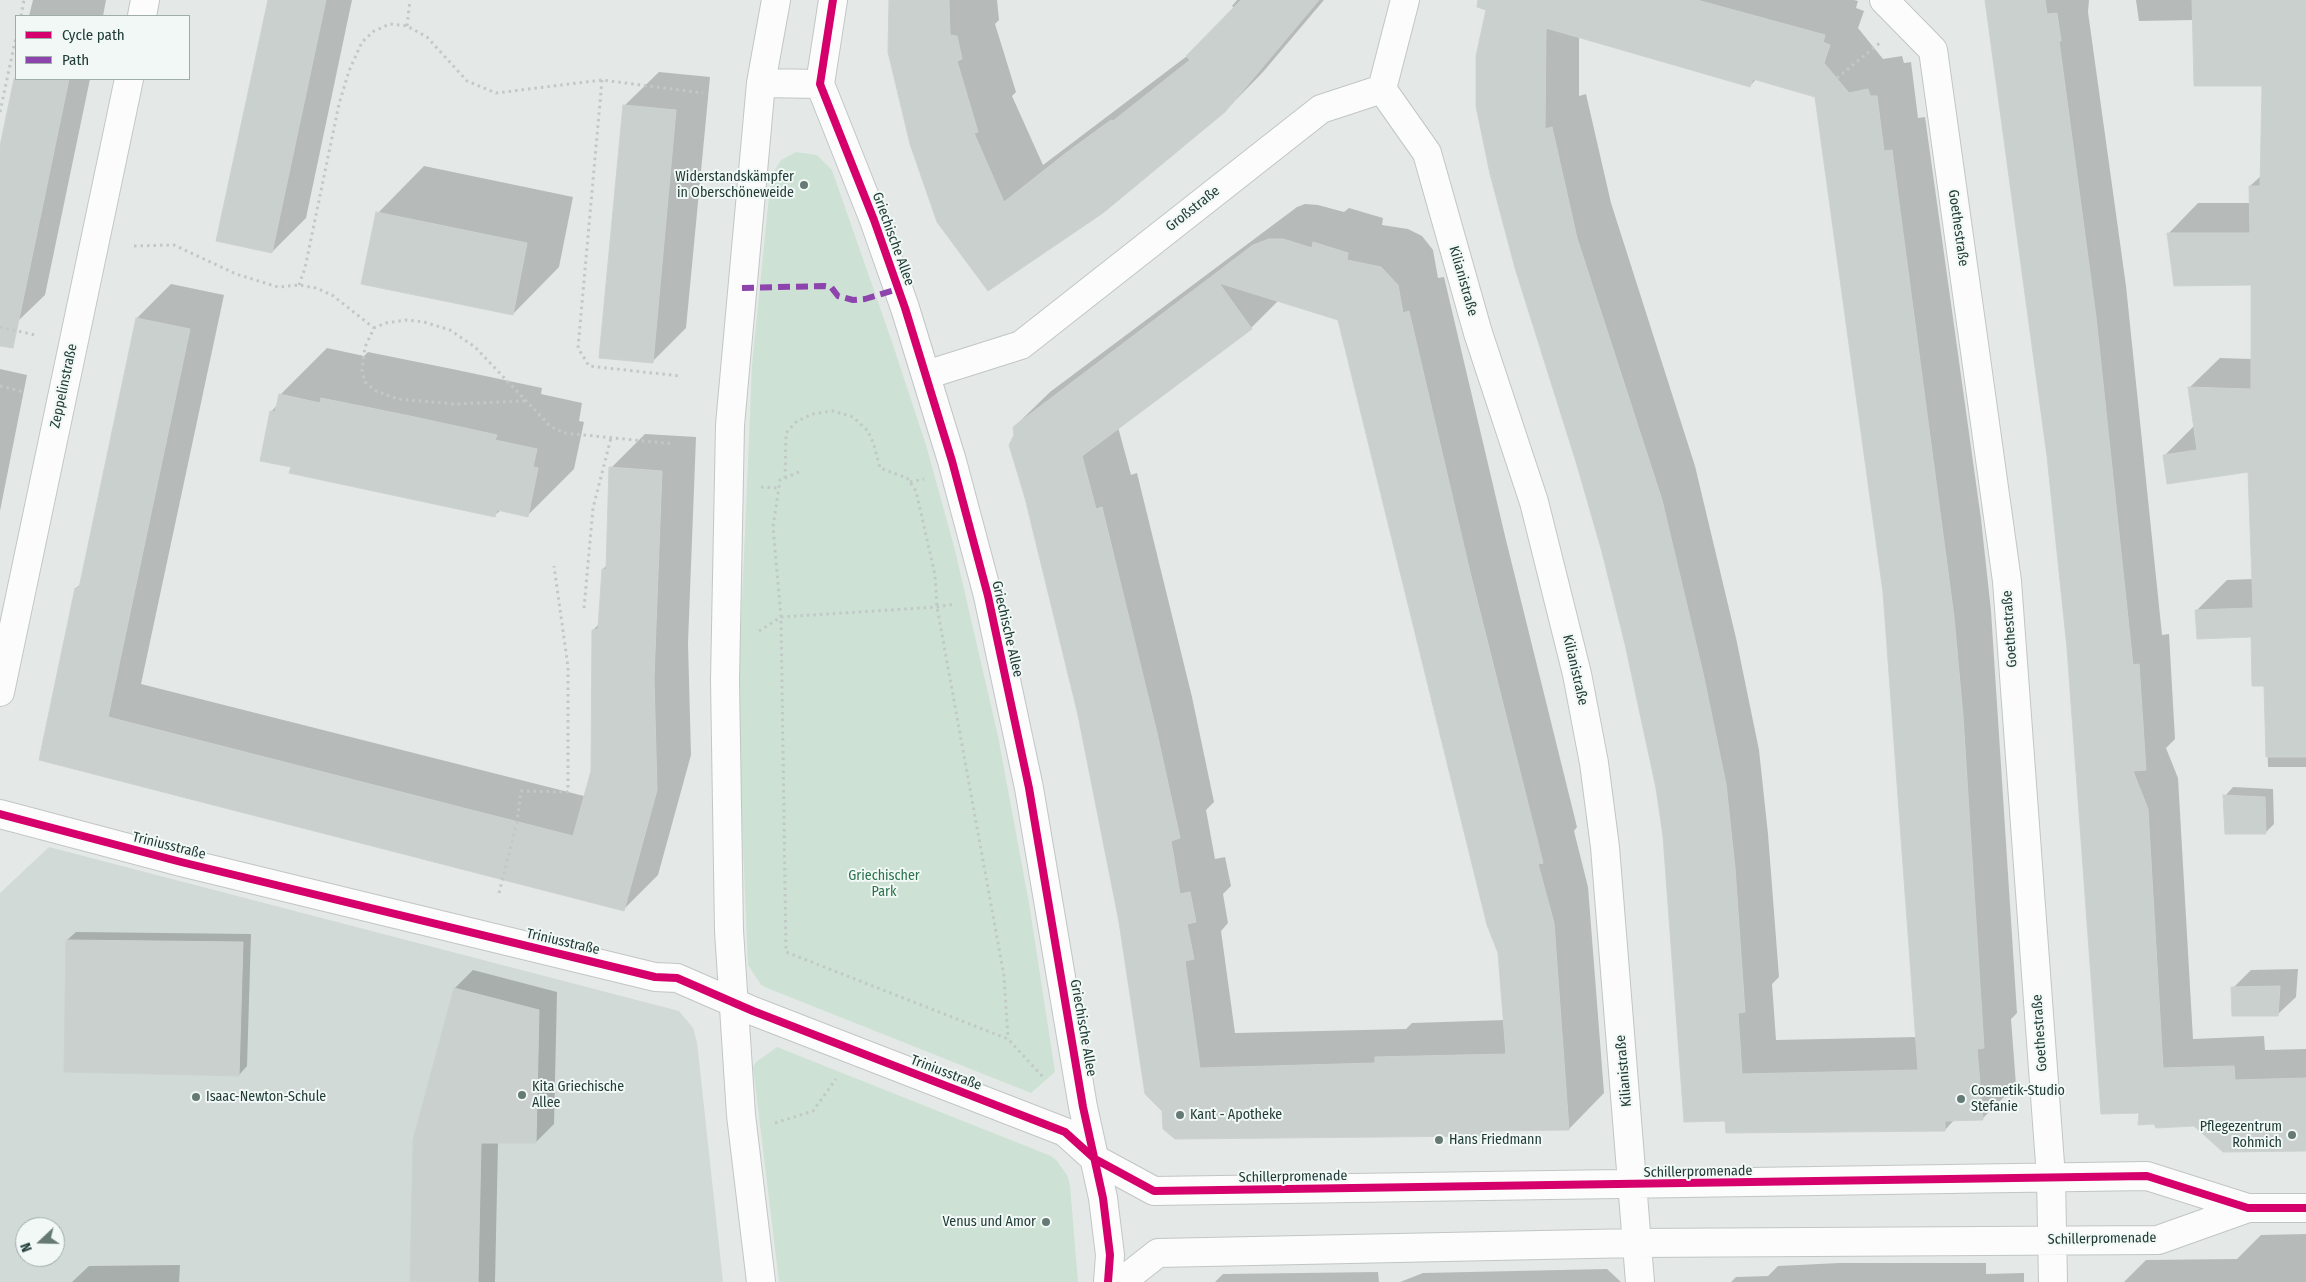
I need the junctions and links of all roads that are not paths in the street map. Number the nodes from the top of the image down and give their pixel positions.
1 (146, 0) edge
2 (776, 0) edge
3 (832, 0) edge
4 (1405, 0) edge
5 (1884, 0) edge
6 (142, 15) edge
7 (129, 80) edge
8 (761, 83) junction
9 (820, 84) junction
10 (1382, 89) junction
11 (926, 375) junction
12 (0, 692) edge
13 (0, 814) edge
14 (733, 1003) junction
15 (1094, 1159) junction
16 (2051, 1177) junction
17 (1633, 1185) junction
18 (2248, 1208) junction
19 (2306, 1208) edge
20 (2053, 1240) junction
21 (1637, 1243) junction
22 (761, 1282) edge
23 (1108, 1282) edge
24 (1121, 1282) edge
25 (1640, 1282) edge
26 (2053, 1282) edge

1 - 6 street
2 - 8 street
3 - 9 street, Griechische Allee
4 - 10 street
5 - 16 street, Goethestraße
7 - 12 street, Zeppelinstraße
8 - 9 street
8 - 14 street
9 - 11 street, Griechische Allee
10 - 11 street, Großstraße
10 - 17 street, Kilianistraße
11 - 15 street, Griechische Allee
13 - 14 street, Triniusstraße
14 - 15 street, Triniusstraße
14 - 22 street
15 - 17 street, Schillerpromenade
15 - 23 street, Griechische Allee
16 - 17 street, Schillerpromenade
16 - 18 street, Schillerpromenade
16 - 20 street, Goethestraße
17 - 21 street, Kilianistraße
18 - 19 street, Schillerpromenade
18 - 20 street, Schillerpromenade
20 - 21 street, Schillerpromenade
20 - 26 street, Goethestraße
21 - 24 street, Schillerpromenade
21 - 25 street, Kilianistraße

